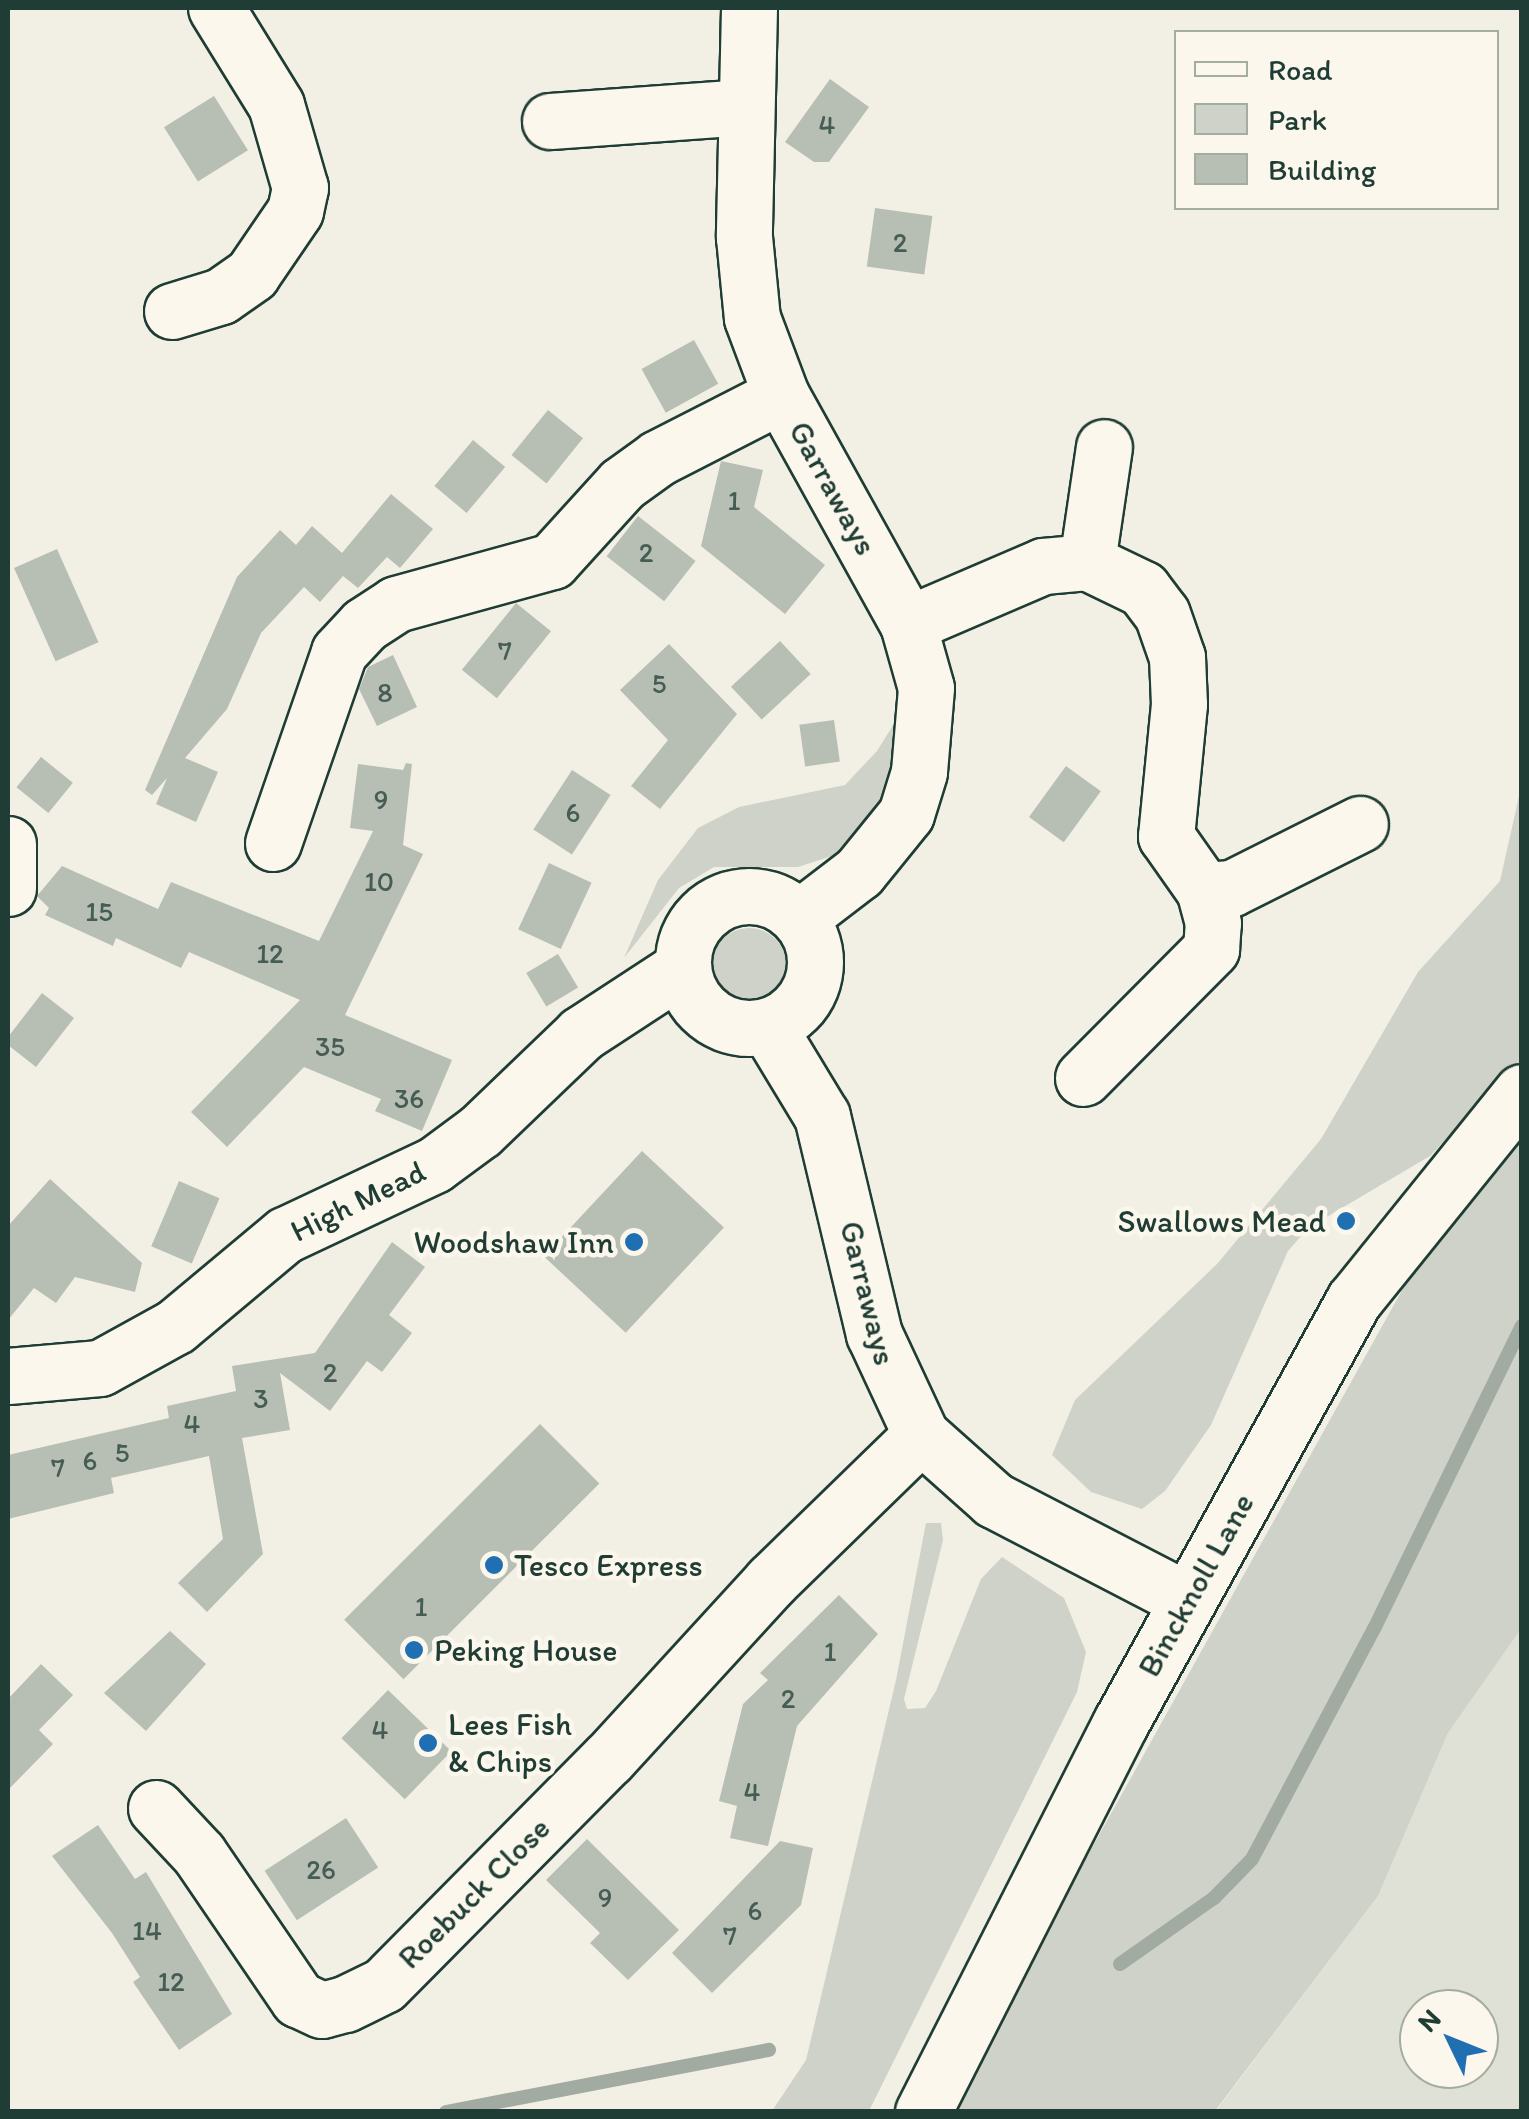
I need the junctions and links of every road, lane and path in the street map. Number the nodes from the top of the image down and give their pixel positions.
1 (216, 8) edge
2 (749, 8) edge
3 (746, 106) junction
4 (550, 121) dead end
5 (172, 311) dead end
6 (781, 395) junction
7 (1104, 447) dead end
8 (1086, 562) junction
9 (908, 624) junction
10 (1360, 824) dead end
11 (273, 843) dead end
12 (8, 844) edge
13 (8, 888) edge
14 (1204, 890) junction
15 (799, 918) junction
16 (682, 968) junction
17 (768, 1027) junction
18 (1082, 1078) dead end
19 (1522, 1092) edge
20 (8, 1376) edge
21 (921, 1435) junction
22 (1187, 1600) junction
23 (156, 1808) dead end
24 (923, 2112) edge

1 - 5 street
2 - 3 street, Garraways
3 - 4 street
3 - 6 street, Garraways
6 - 9 street, Garraways
6 - 11 street
7 - 8 street
8 - 9 street
8 - 14 street
9 - 15 street, Garraways
10 - 14 street
12 - 13 street
14 - 18 street
15 - 16 street
15 - 17 street
16 - 17 street
16 - 20 street, High Mead
17 - 21 street, Garraways
19 - 22 street, Bincknoll Lane
21 - 22 street, Garraways
21 - 23 street, Roebuck Close
22 - 24 street, Bincknoll Lane

